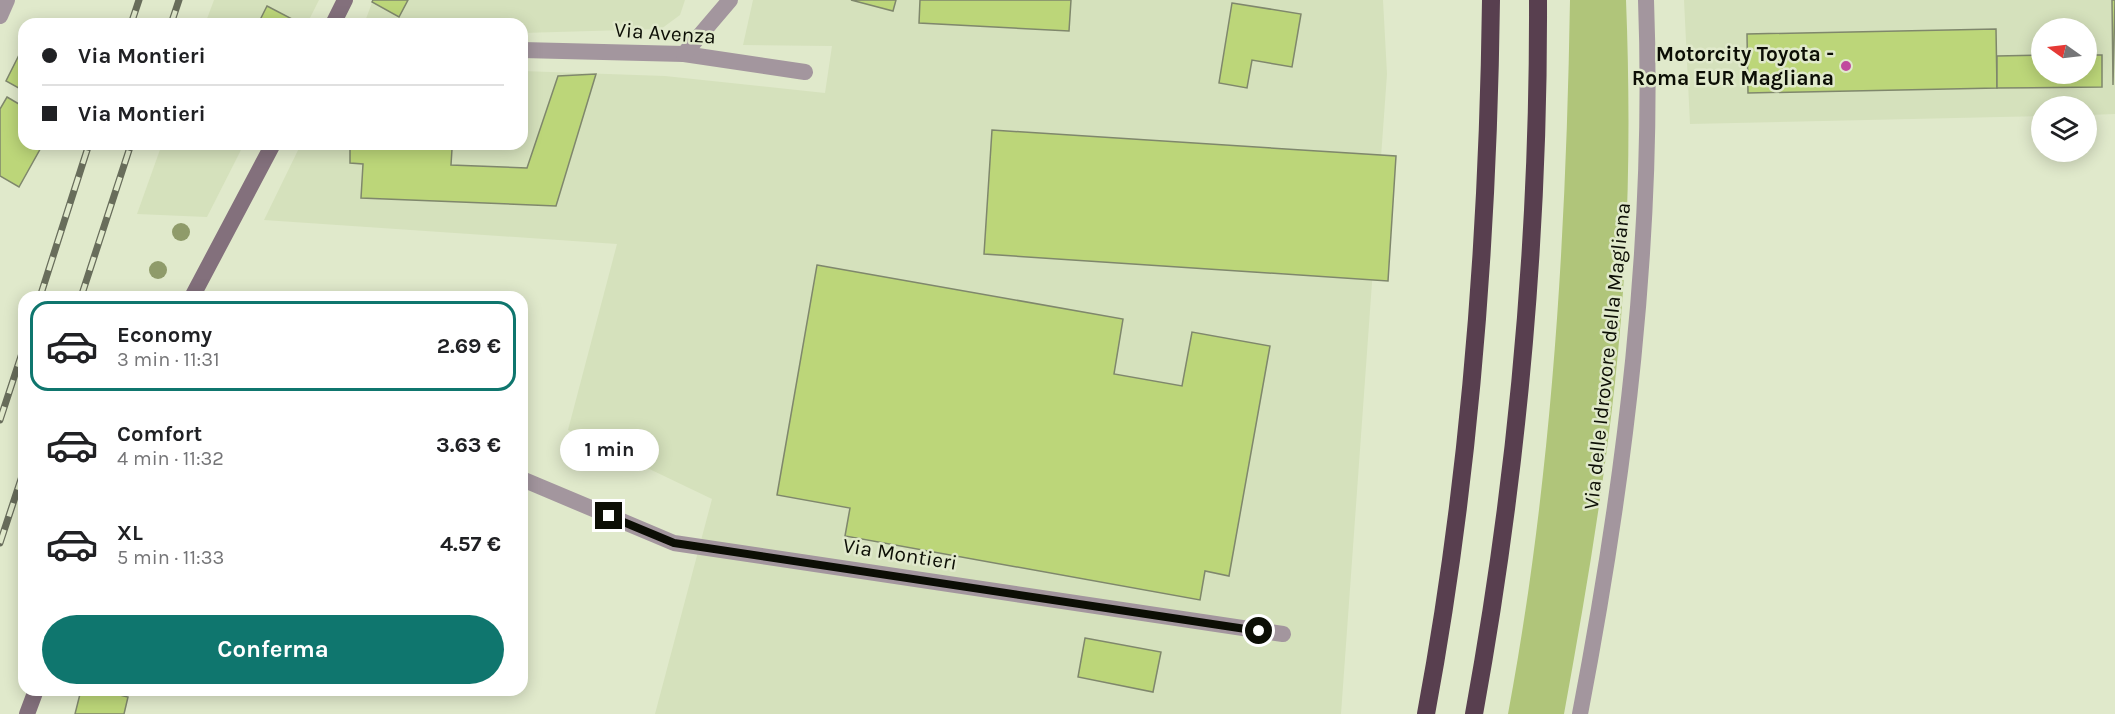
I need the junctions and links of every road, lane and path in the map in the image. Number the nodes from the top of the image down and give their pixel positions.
1 (7, 0) edge
2 (345, 0) edge
3 (730, 0) edge
4 (1491, 0) edge
5 (1538, 0) edge
6 (1646, 0) edge
7 (0, 16) edge
8 (336, 18) edge
9 (528, 50) edge
10 (684, 54) junction
11 (805, 72) dead end
12 (270, 150) edge
13 (195, 291) edge
14 (528, 482) edge
15 (1282, 634) dead end
16 (34, 696) edge
17 (27, 714) edge
18 (1426, 714) edge
19 (1474, 714) edge
20 (1580, 714) edge

1 - 7 street
2 - 8 main road
3 - 10 street
4 - 18 highway
5 - 19 highway
6 - 20 street, Via delle Idrovore della Magliana
9 - 10 street, Via Avenza
10 - 11 street, Via Avenza
12 - 13 main road
14 - 15 street, Via Montieri
16 - 17 main road

